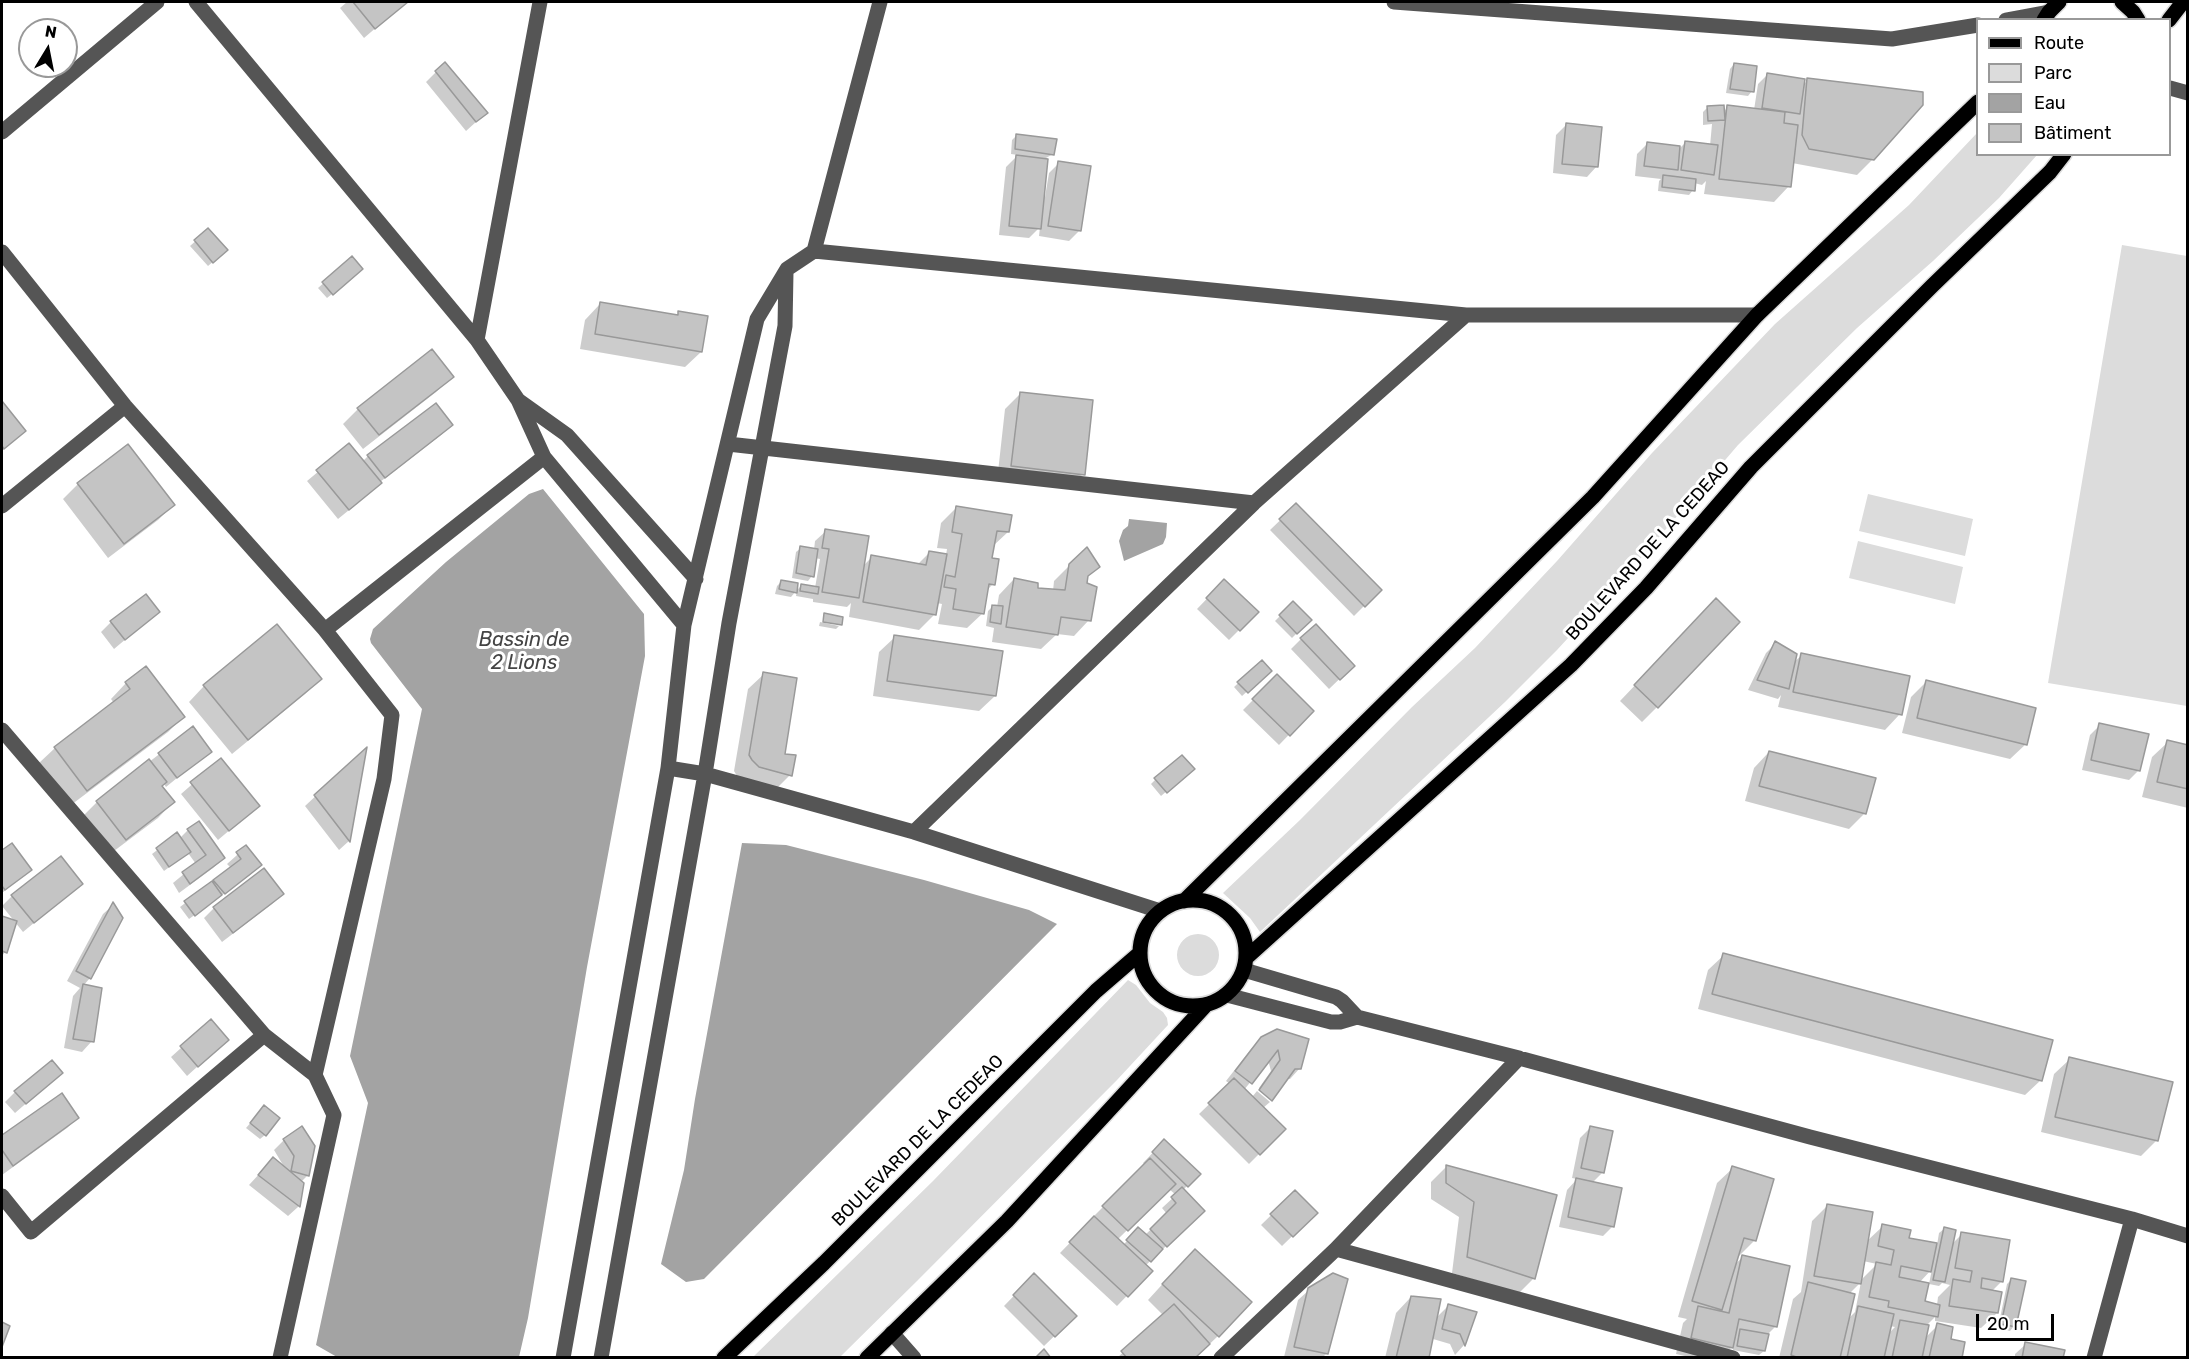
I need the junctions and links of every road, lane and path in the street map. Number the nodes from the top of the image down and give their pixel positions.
1 (157, 2) edge
2 (196, 2) edge
3 (540, 2) edge
4 (880, 2) edge
5 (1394, 2) edge
6 (2122, 2) edge
7 (2183, 2) edge
8 (2054, 7) edge
9 (2013, 18) edge
10 (2137, 18) edge
11 (2171, 18) edge
12 (1976, 25) edge
13 (2171, 89) edge
14 (2187, 93) edge
15 (1976, 103) edge
16 (2, 132) edge
17 (2062, 156) edge
18 (814, 250) junction
19 (2, 252) edge
20 (787, 269) junction
21 (1466, 315) junction
22 (1757, 315) junction
23 (477, 340) junction
24 (518, 400) junction
25 (125, 406) junction
26 (728, 444) junction
27 (761, 449) junction
28 (544, 457) junction
29 (1254, 503) junction
30 (2, 506) edge
31 (696, 579) junction
32 (684, 625) junction
33 (324, 630) junction
34 (2, 730) edge
35 (668, 768) junction
36 (705, 774) junction
37 (914, 832) junction
38 (1184, 901) junction
39 (1160, 911) junction
40 (1140, 953) junction
41 (1245, 964) junction
42 (1227, 994) junction
43 (1206, 1005) junction
44 (1357, 1017) junction
45 (264, 1035) junction
46 (1519, 1058) junction
47 (315, 1075) junction
48 (2, 1196) edge
49 (2132, 1219) junction
50 (2187, 1236) edge
51 (1336, 1249) junction
52 (892, 1334) junction
53 (280, 1358) edge
54 (563, 1358) edge
55 (600, 1358) edge
56 (724, 1358) edge
57 (867, 1358) edge
58 (914, 1358) edge
59 (1221, 1358) edge
60 (1733, 1358) edge
61 (2094, 1358) edge

1 - 16 street
2 - 23 street
3 - 23 street
4 - 18 street
5 - 12 street
6 - 10 main road
7 - 11 main road
8 - 9 street
13 - 14 street
15 - 22 main road
17 - 41 main road, BOULEVARD DE LA CEDEAO
18 - 20 street
18 - 21 street
19 - 25 street
20 - 26 street
20 - 27 street
21 - 22 street
21 - 29 street
22 - 38 main road
23 - 24 street
24 - 28 street
24 - 31 street
25 - 30 street
25 - 33 street
26 - 27 street
26 - 31 street
27 - 29 street
27 - 36 street
28 - 32 street
28 - 33 street
29 - 37 street
31 - 32 street
32 - 35 street
33 - 47 street
34 - 45 street
35 - 36 street
35 - 54 street
36 - 37 street
36 - 55 street
37 - 39 street
38 - 39 main road
38 - 41 main road
39 - 40 main road
40 - 43 main road
40 - 56 main road, BOULEVARD DE LA CEDEAO
41 - 42 main road
41 - 44 street
42 - 43 main road
42 - 44 street
43 - 52 main road
44 - 46 street
45 - 47 street
45 - 48 street
46 - 49 street
46 - 51 street
47 - 53 street
49 - 50 street
49 - 61 street
51 - 59 street
51 - 60 street
52 - 57 main road
52 - 58 street

